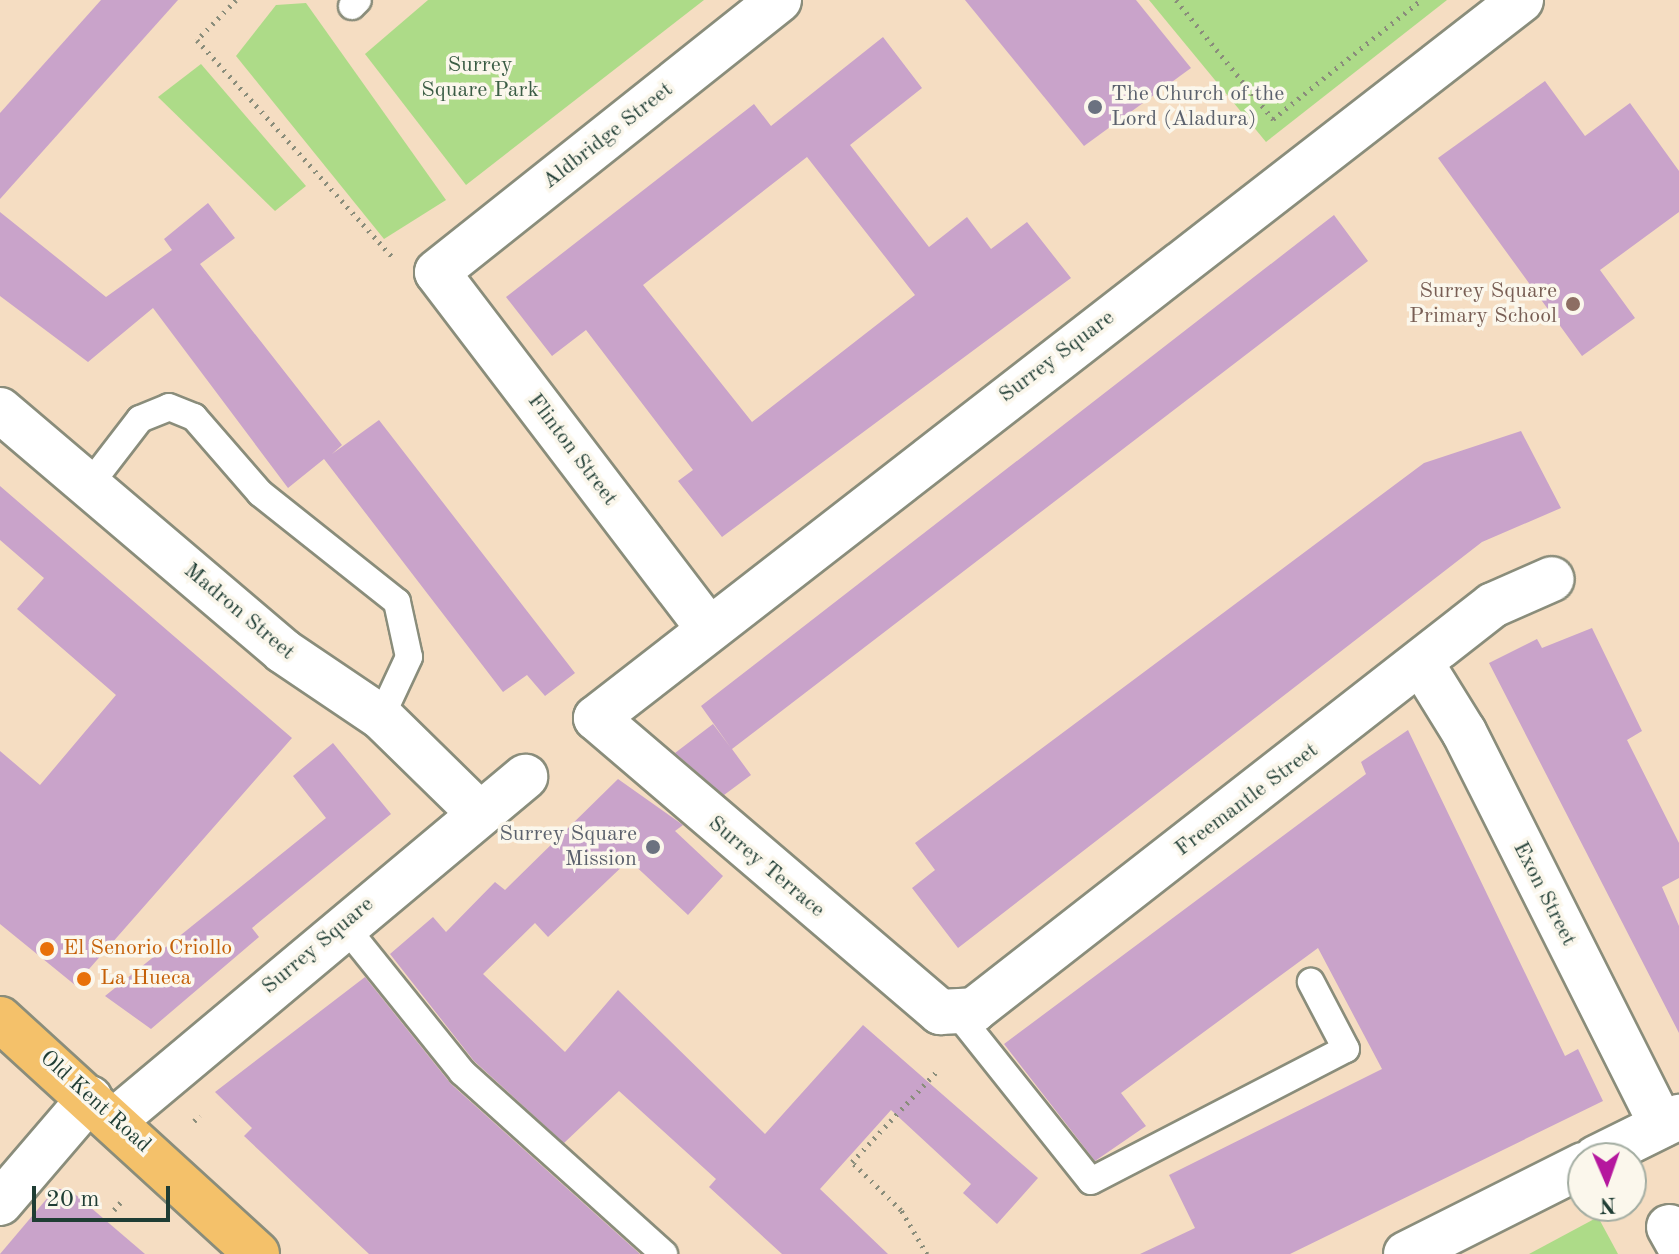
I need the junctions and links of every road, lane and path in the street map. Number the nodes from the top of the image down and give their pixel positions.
1 (236, 0) edge
2 (779, 0) edge
3 (1176, 0) edge
4 (1421, 0) edge
5 (1521, 0) edge
6 (437, 272) junction
7 (0, 410) edge
8 (90, 484) junction
9 (1552, 579) dead end
10 (708, 628) junction
11 (1423, 666) junction
12 (381, 717) junction
13 (596, 718) joint
14 (525, 777) dead end
15 (478, 812) junction
16 (343, 924) junction
17 (1311, 982) dead end
18 (948, 1012) junction
19 (0, 1019) edge
20 (938, 1070) dead end
21 (103, 1109) junction
22 (200, 1116) dead end
23 (194, 1121) dead end
24 (1670, 1121) edge
25 (1628, 1142) edge
26 (1567, 1173) edge
27 (121, 1202) dead end
28 (0, 1203) edge
29 (114, 1210) dead end
30 (257, 1254) edge
31 (664, 1254) edge
32 (927, 1254) edge
33 (1406, 1254) edge

1 - 6 path
2 - 6 street, Aldbridge Street
3 - 4 path
5 - 10 street, Surrey Square
6 - 10 street, Flinton Street
7 - 8 street, Madron Street
8 - 12 street, Madron Street
8 - 12 lane
9 - 11 street, Freemantle Street
10 - 13 street, Surrey Square
11 - 18 street, Freemantle Street
11 - 24 street, Exon Street
12 - 15 street, Madron Street
13 - 18 street, Surrey Terrace
14 - 15 street, Surrey Square
15 - 16 street, Surrey Square
16 - 21 street, Surrey Square
16 - 31 lane
17 - 18 lane
19 - 21 highway, Old Kent Road
20 - 32 path
21 - 28 street, Surrey Square
21 - 30 highway, Old Kent Road
22 - 23 path
24 - 25 street
26 - 33 street
27 - 29 path

